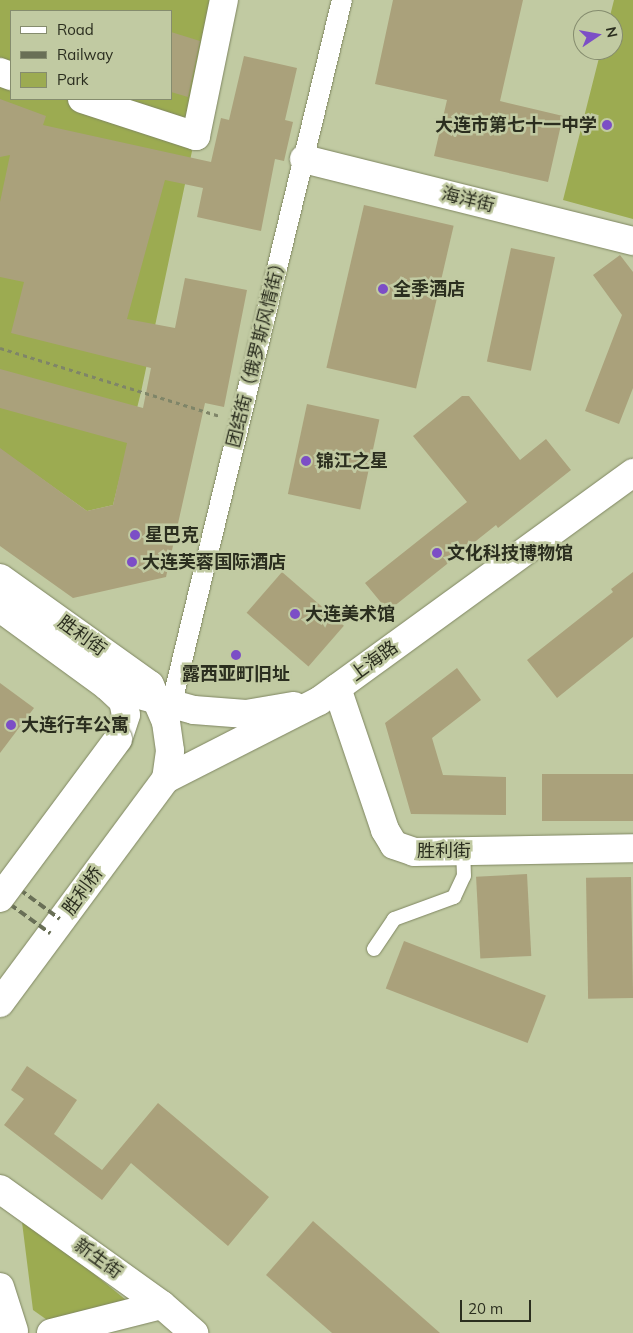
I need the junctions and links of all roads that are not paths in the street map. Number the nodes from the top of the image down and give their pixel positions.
1 (224, 0) edge
2 (342, 0) edge
3 (85, 100) edge
4 (304, 159) junction
5 (633, 241) edge
6 (631, 478) edge
7 (0, 578) edge
8 (0, 608) edge
9 (107, 686) junction
10 (328, 695) junction
11 (165, 701) junction
12 (166, 779) junction
13 (633, 848) edge
14 (463, 851) junction
15 (0, 898) edge
16 (374, 950) dead end
17 (0, 1003) edge
18 (0, 1189) edge
19 (0, 1288) edge
20 (162, 1305) junction
21 (10, 1328) edge
22 (51, 1333) edge
23 (194, 1333) edge

1 - 3 main road
2 - 4 street, 团结街（俄罗斯风情街）
4 - 5 main road, 海洋街
4 - 11 street, 团结街（俄罗斯风情街）
6 - 10 main road, 上海路
7 - 11 main road, 胜利街
8 - 9 main road, 胜利街
9 - 11 main road, 胜利街
9 - 15 main road, bridge
10 - 11 main road
10 - 12 main road, 上海路
10 - 14 main road, 胜利街
11 - 12 main road
12 - 17 main road, 胜利桥
13 - 14 main road, 胜利街
14 - 16 lane
18 - 20 main road, 新生街
19 - 21 main road
20 - 22 main road
20 - 23 main road, 新生街

